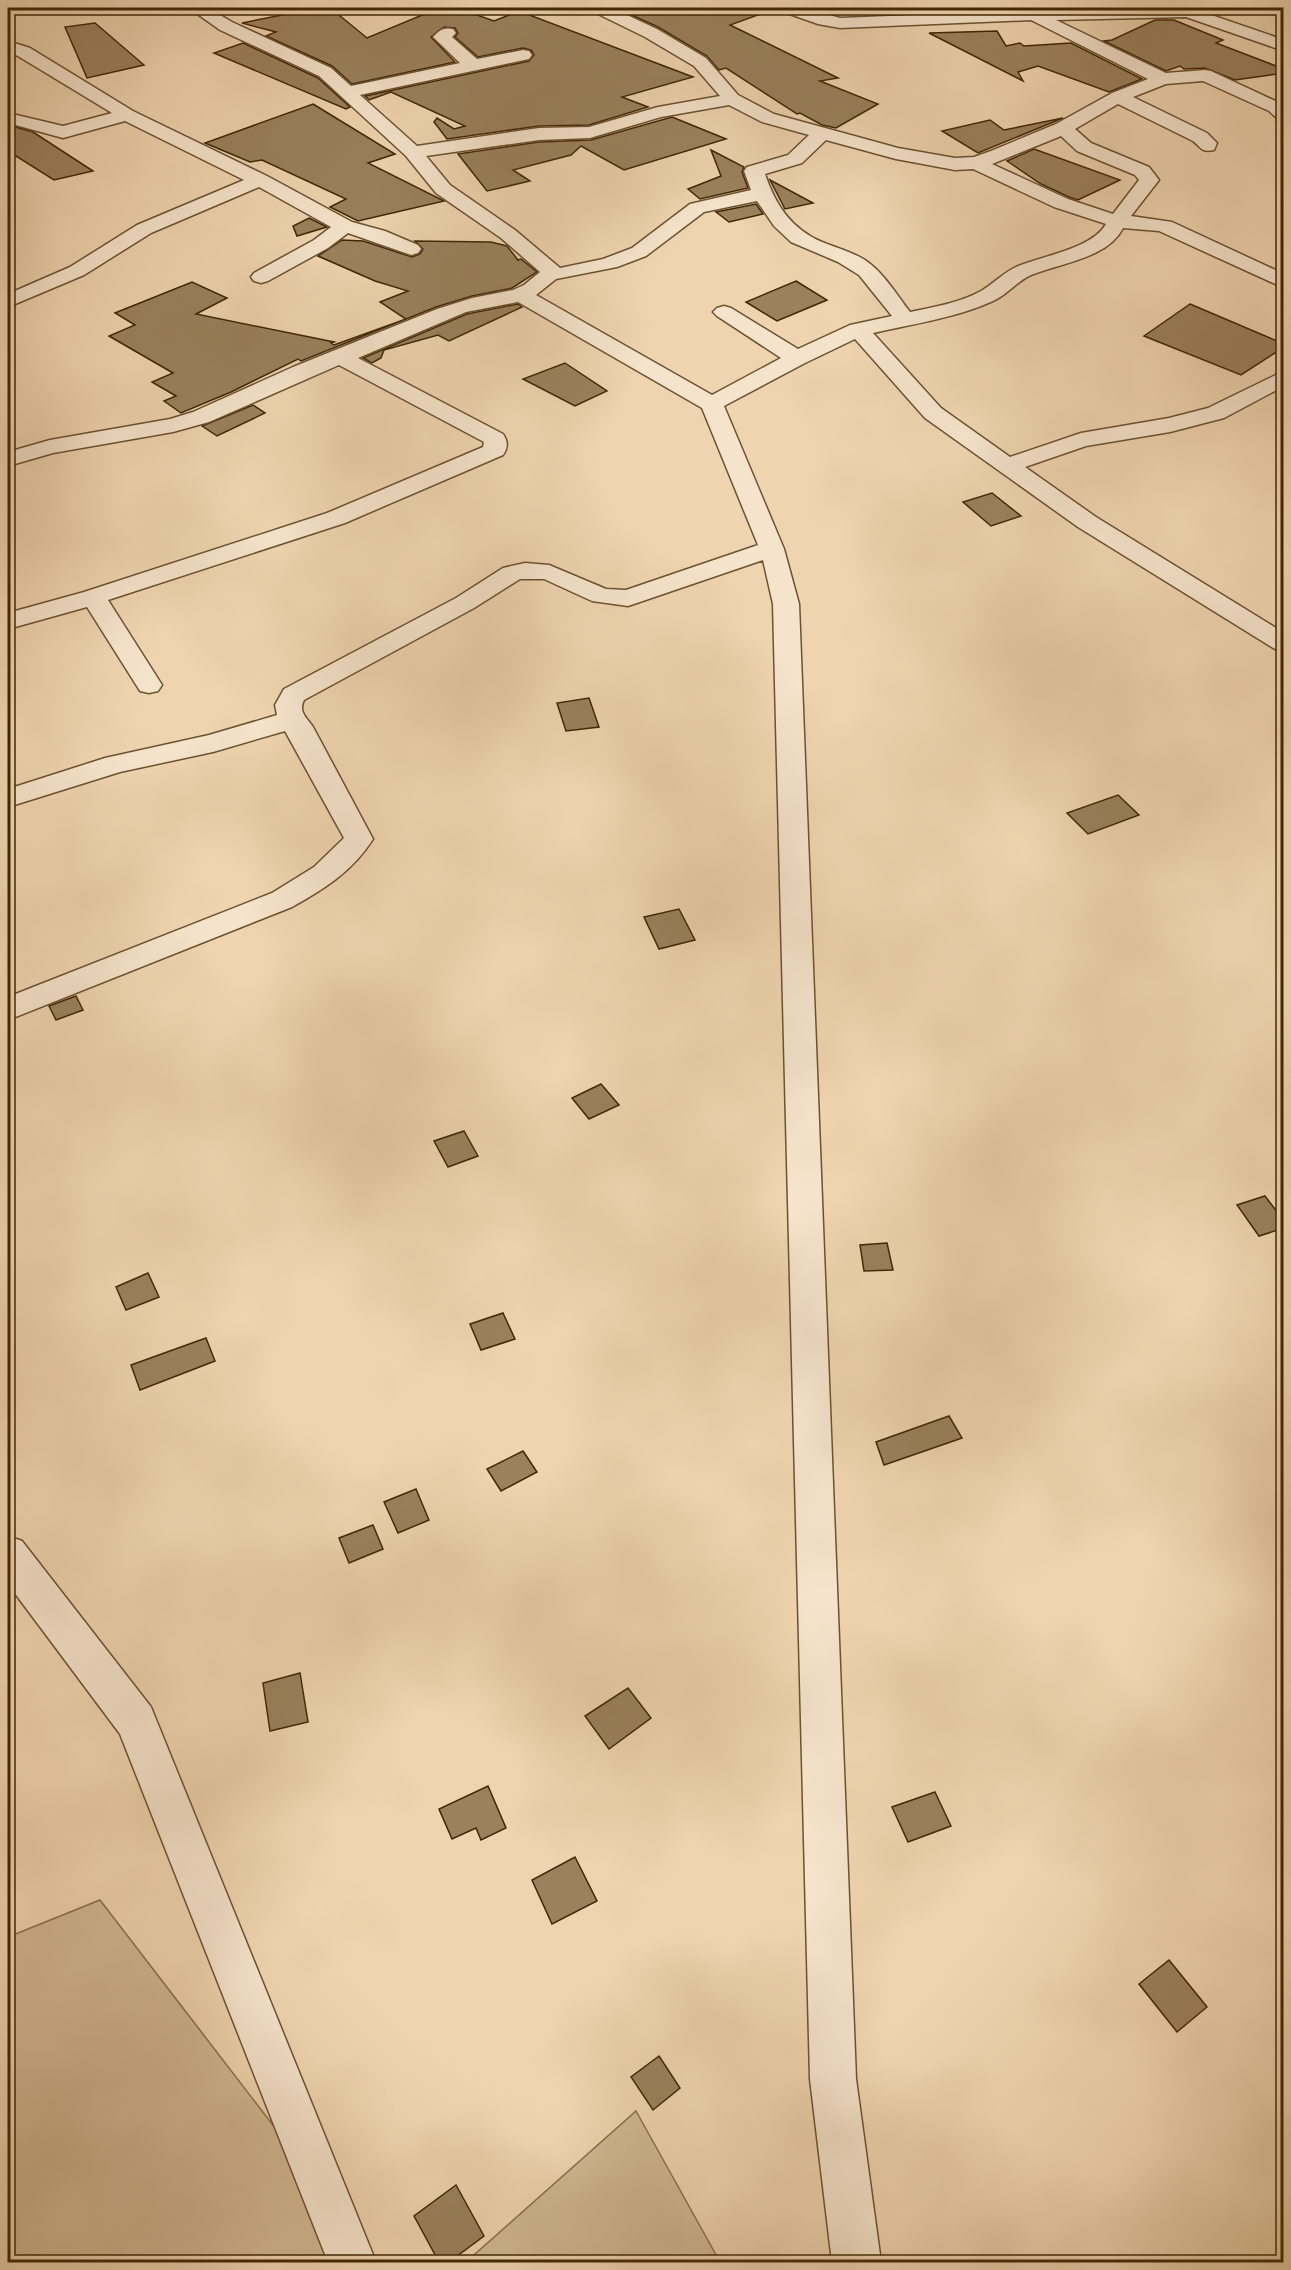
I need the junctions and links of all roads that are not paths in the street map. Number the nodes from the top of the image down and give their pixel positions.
1 (196, 8) edge
2 (600, 8) edge
3 (790, 8) edge
4 (951, 8) edge
5 (1182, 10) edge
6 (1034, 15) junction
7 (975, 16) junction
8 (447, 33) dead end
9 (1284, 45) edge
10 (8, 46) edge
11 (524, 55) dead end
12 (473, 65) junction
13 (1163, 79) junction
14 (347, 92) junction
15 (1118, 97) junction
16 (732, 99) junction
17 (128, 115) junction
18 (1284, 115) edge
19 (8, 118) edge
20 (1063, 128) junction
21 (821, 134) junction
22 (1207, 146) dead end
23 (413, 152) junction
24 (976, 163) junction
25 (260, 180) junction
26 (762, 194) junction
27 (1117, 221) junction
28 (345, 226) junction
29 (411, 249) dead end
30 (552, 272) junction
31 (261, 277) dead end
32 (1284, 282) edge
33 (520, 295) junction
34 (8, 301) edge
35 (724, 312) dead end
36 (904, 318) junction
37 (858, 330) junction
38 (347, 355) junction
39 (797, 358) junction
40 (1284, 377) edge
41 (712, 404) junction
42 (8, 459) edge
43 (1007, 466) junction
44 (772, 549) junction
45 (93, 597) junction
46 (8, 621) edge
47 (1284, 644) edge
48 (149, 685) dead end
49 (292, 723) junction
50 (8, 798) edge
51 (8, 1009) edge
52 (8, 1554) edge
53 (352, 2262) edge
54 (857, 2262) edge

1 - 14 street
2 - 16 street
3 - 7 street
4 - 7 street
5 - 6 street
5 - 9 street
6 - 7 street
6 - 13 street
8 - 12 street
10 - 17 street
11 - 12 street
12 - 14 street
13 - 15 street
13 - 18 street
14 - 23 street
15 - 20 street
15 - 22 street
16 - 21 street
16 - 23 street
17 - 19 street
17 - 25 street
20 - 24 street
20 - 27 street
21 - 24 street
21 - 26 street
23 - 30 street
24 - 27 street
25 - 28 street
25 - 34 street
26 - 30 street
26 - 36 street
27 - 32 street
27 - 36 street
28 - 29 street
28 - 31 street
30 - 33 street
33 - 38 street
33 - 41 street
35 - 39 street
36 - 37 street
37 - 39 street
37 - 43 street
38 - 42 street
38 - 45 street
39 - 41 street
40 - 43 street
41 - 44 street
43 - 47 street
44 - 49 street
44 - 54 street
45 - 46 street
45 - 48 street
49 - 50 street
49 - 51 street
52 - 53 street

